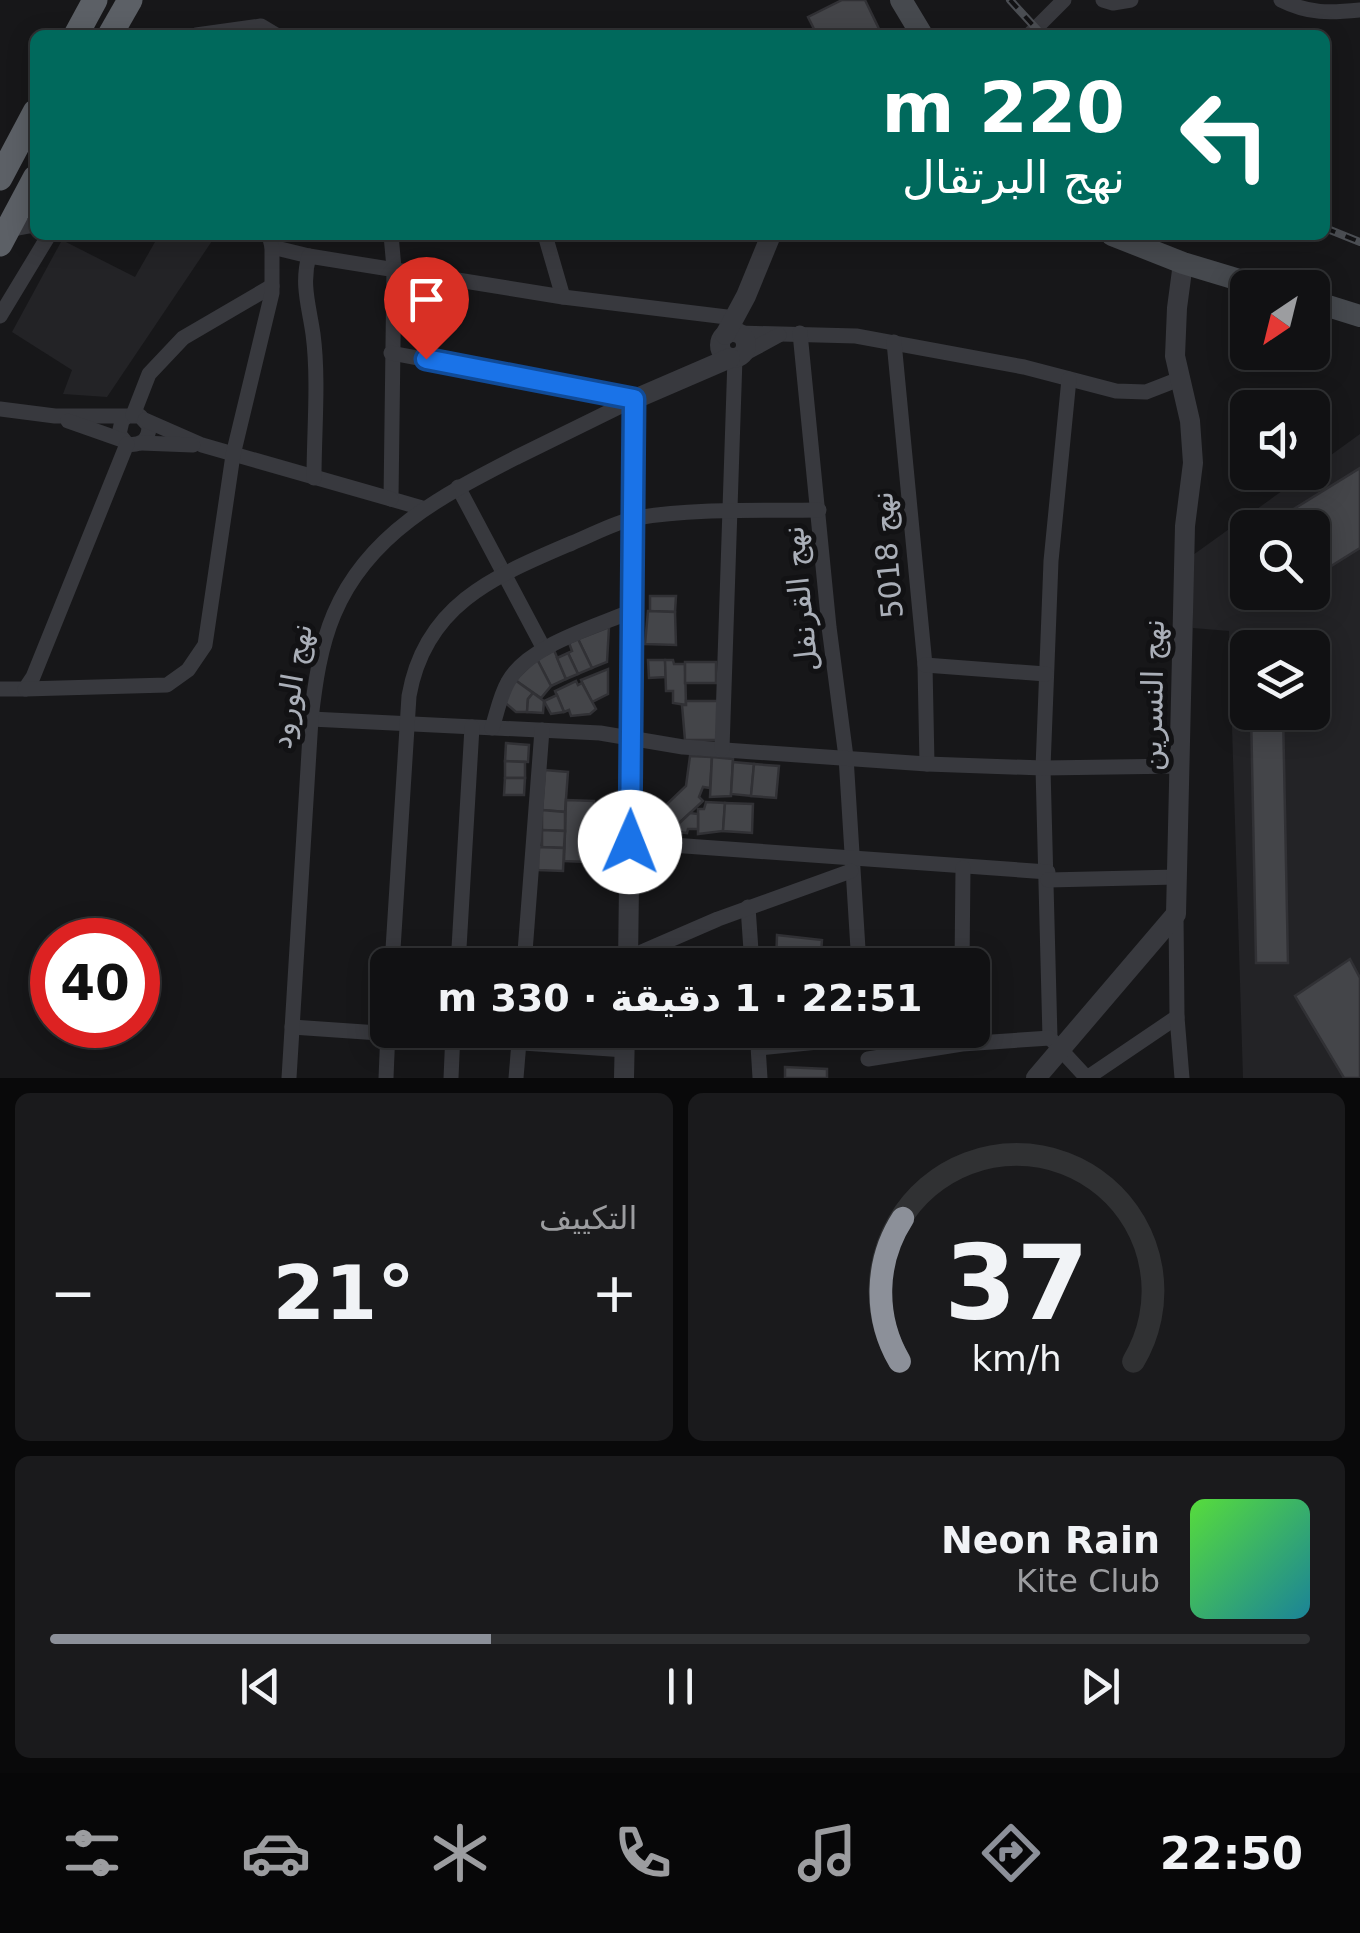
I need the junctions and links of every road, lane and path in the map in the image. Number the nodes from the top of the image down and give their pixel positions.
1 (130, 0) edge
2 (141, 0) edge
3 (901, 0) edge
4 (1064, 0) edge
5 (1102, 0) edge
6 (1131, 0) edge
7 (1282, 0) edge
8 (1304, 6) edge
9 (1360, 10) edge
10 (113, 30) edge
11 (114, 30) edge
12 (232, 30) edge
13 (268, 30) edge
14 (919, 30) edge
15 (1035, 30) edge
16 (30, 121) edge
17 (0, 178) edge
18 (30, 188) edge
19 (30, 227) edge
20 (4, 237) edge
21 (46, 240) edge
22 (391, 240) edge
23 (547, 240) edge
24 (769, 240) edge
25 (1124, 240) edge
26 (270, 241) edge
27 (309, 256) junction
28 (1184, 264) junction
29 (394, 268) junction
30 (1230, 277) edge
31 (272, 286) junction
32 (564, 297) junction
33 (1330, 307) edge
34 (0, 316) edge
35 (1360, 316) edge
36 (800, 333) junction
37 (735, 341) junction
38 (894, 342) junction
39 (391, 353) junction
40 (1182, 378) junction
41 (1069, 379) junction
42 (634, 399) junction
43 (0, 408) edge
44 (55, 416) junction
45 (135, 417) junction
46 (130, 442) junction
47 (202, 445) junction
48 (233, 455) junction
49 (314, 478) junction
50 (458, 487) junction
51 (390, 499) junction
52 (422, 508) junction
53 (819, 510) junction
54 (728, 511) junction
55 (632, 518) junction
56 (502, 573) junction
57 (632, 611) junction
58 (544, 649) junction
59 (925, 666) junction
60 (1046, 674) junction
61 (25, 689) junction
62 (0, 690) edge
63 (310, 719) junction
64 (407, 724) junction
65 (472, 728) junction
66 (492, 728) junction
67 (542, 730) junction
68 (631, 738) junction
69 (722, 749) junction
70 (846, 757) junction
71 (927, 764) junction
72 (1180, 766) junction
73 (1043, 768) junction
74 (630, 842) junction
75 (851, 865) junction
76 (964, 868) junction
77 (1048, 876) junction
78 (1177, 877) junction
79 (748, 907) junction
80 (1176, 914) junction
81 (393, 948) edge
82 (459, 948) edge
83 (525, 948) edge
84 (628, 948) edge
85 (659, 948) edge
86 (751, 948) edge
87 (858, 948) edge
88 (962, 948) edge
89 (1177, 1017) junction
90 (292, 1027) junction
91 (370, 1031) edge
92 (990, 1039) edge
93 (1056, 1044) junction
94 (387, 1048) edge
95 (452, 1048) edge
96 (518, 1048) edge
97 (625, 1048) edge
98 (758, 1048) edge
99 (867, 1048) edge
100 (917, 1048) edge
101 (868, 1060) junction
102 (289, 1078) edge
103 (386, 1078) edge
104 (451, 1078) edge
105 (516, 1078) edge
106 (624, 1078) edge
107 (760, 1078) edge
108 (870, 1078) edge
109 (1036, 1078) edge
110 (1182, 1078) edge

1 - 10 highway
2 - 11 highway
3 - 14 main road
4 - 15 street
5 - 6 street
7 - 8 street
8 - 9 street
12 - 13 street
16 - 17 highway
18 - 20 highway
19 - 20 street
21 - 34 street
22 - 29 street
23 - 32 street
24 - 37 street
25 - 28 main road
26 - 27 street
26 - 31 street
27 - 29 street
27 - 49 street
28 - 30 main road
28 - 40 street, نهج النسرين
29 - 32 street
29 - 39 street
31 - 45 street
31 - 48 street
32 - 37 street
33 - 35 main road
36 - 37 street
36 - 38 street
36 - 53 street, نهج القرنفل
37 - 42 street, نهج الورود
37 - 54 street
38 - 41 street
38 - 59 street, نهج 5018
39 - 42 street
39 - 51 street
40 - 41 street
40 - 72 street, نهج النسرين
41 - 60 street
42 - 50 street, نهج الورود
42 - 55 street
43 - 44 street
44 - 45 street
44 - 46 street
45 - 46 street
45 - 46 street
45 - 47 street
46 - 47 street
46 - 61 street
47 - 48 street
48 - 49 street
48 - 61 street
49 - 51 street
50 - 52 street, نهج الورود
50 - 56 street
51 - 52 street
52 - 63 street, نهج الورود
53 - 54 street
53 - 70 street, نهج القرنفل
54 - 55 street
54 - 69 street
55 - 56 street
55 - 57 street
56 - 58 street
56 - 64 street
57 - 58 street
57 - 68 street
58 - 66 street
59 - 60 street
59 - 71 street, نهج 5018
60 - 73 street
61 - 62 street
63 - 64 street
63 - 90 street, نهج الورود
64 - 65 street
64 - 81 street
65 - 66 street
65 - 82 street
66 - 67 street
67 - 68 street
67 - 83 street
68 - 69 street
68 - 74 street
69 - 70 street
70 - 71 street
70 - 75 street, نهج القرنفل
71 - 73 street
72 - 73 street
72 - 78 street, نهج النسرين
73 - 77 street
74 - 75 street
74 - 84 street
75 - 76 street
75 - 79 street
75 - 87 street, نهج القرنفل
76 - 77 street
76 - 88 street
77 - 78 street
77 - 93 street
78 - 80 street, نهج النسرين
79 - 85 street
79 - 86 street
80 - 89 street
80 - 93 street
89 - 93 street
89 - 110 street
90 - 91 street
90 - 102 street, نهج الورود
92 - 93 street
93 - 109 street
94 - 103 street
95 - 104 street
96 - 105 street
97 - 106 street
98 - 107 street
99 - 101 street
100 - 101 street
101 - 108 street

